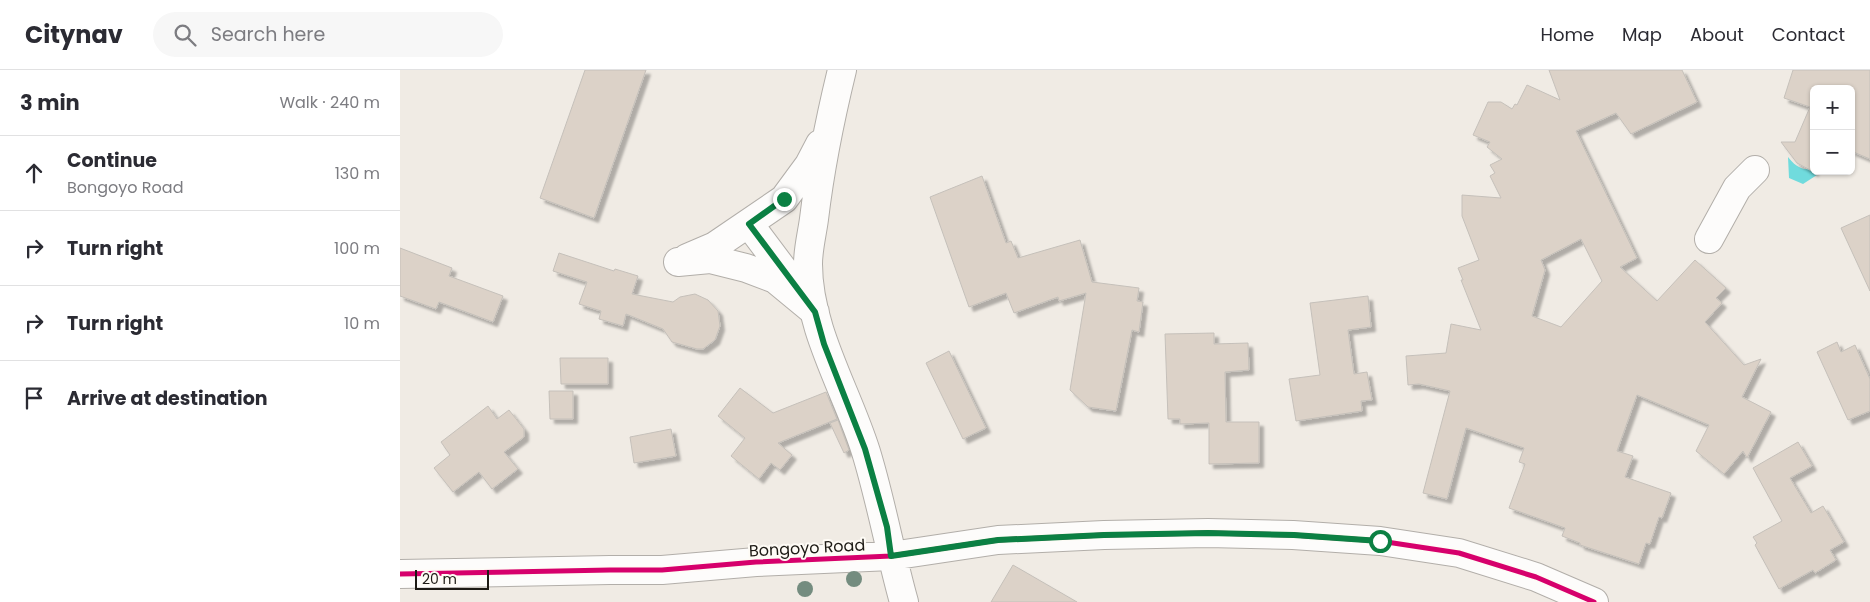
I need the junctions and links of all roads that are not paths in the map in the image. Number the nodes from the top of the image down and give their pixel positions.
1 (842, 70) edge
2 (828, 130) junction
3 (1755, 170) dead end
4 (749, 224) junction
5 (1709, 239) dead end
6 (815, 312) junction
7 (891, 556) junction
8 (400, 574) edge
9 (904, 602) edge
10 (1594, 602) edge

1 - 2 street
2 - 4 street
2 - 6 street
3 - 5 street
4 - 6 street
4 - 6 street
6 - 7 street
7 - 8 street, Bongoyo Road
7 - 9 street
7 - 10 street, Bongoyo Road

